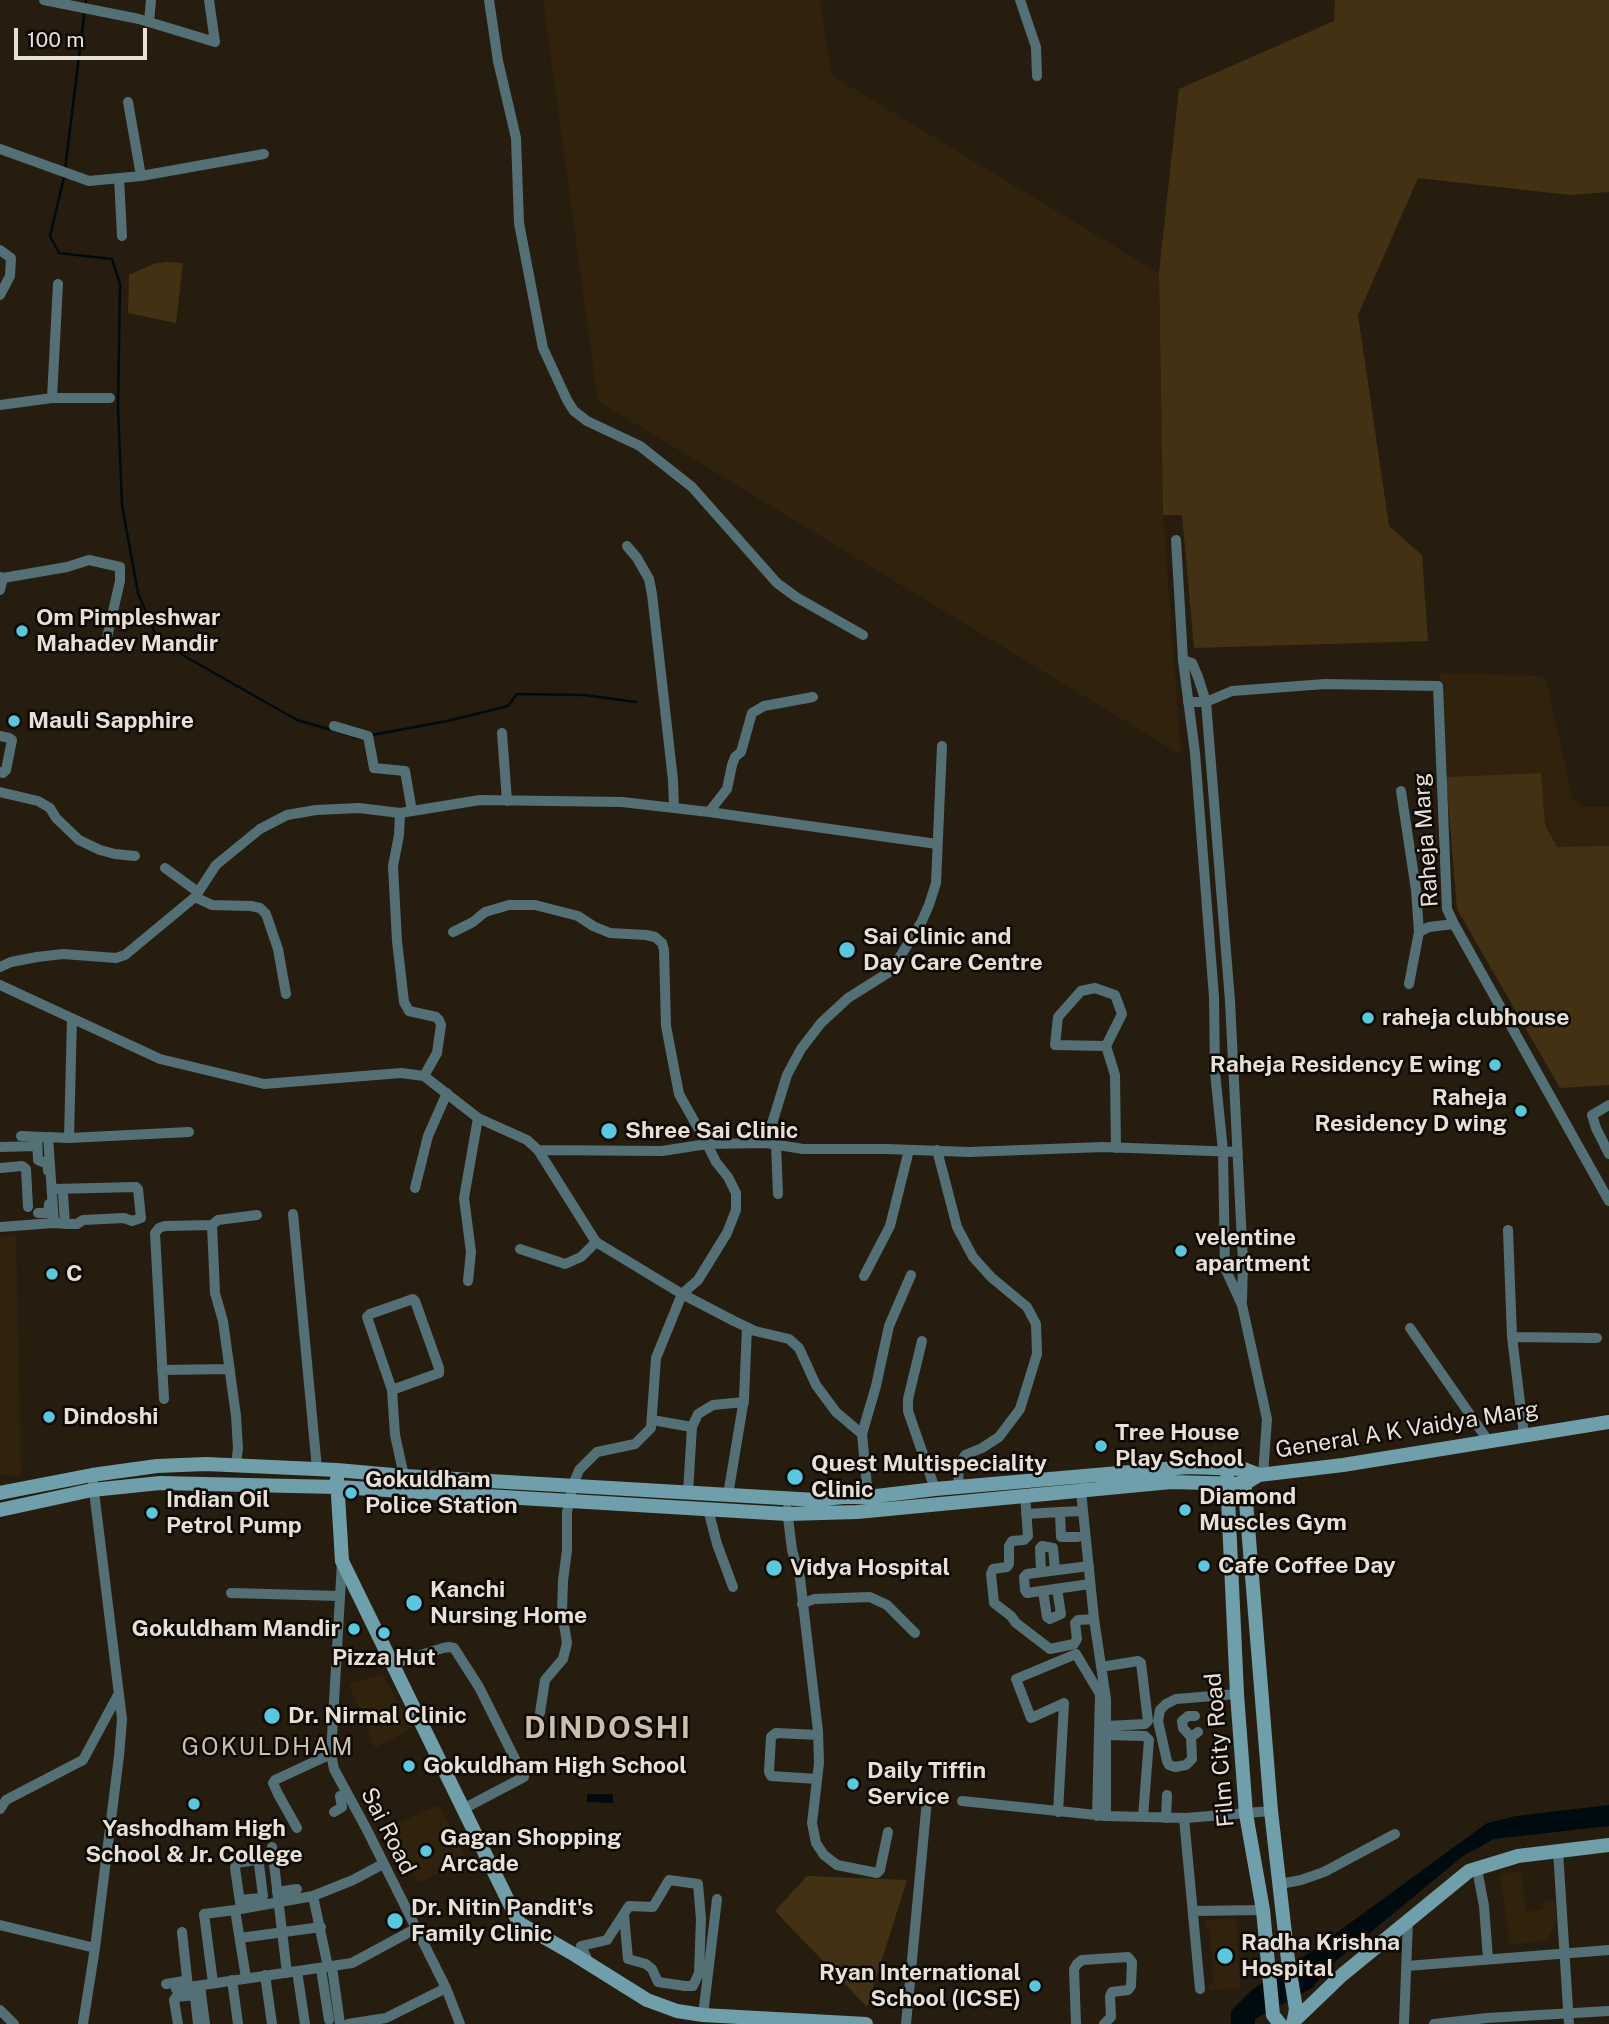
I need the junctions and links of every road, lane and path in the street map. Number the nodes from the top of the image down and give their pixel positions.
1 (44, 0) edge
2 (151, 0) edge
3 (209, 0) edge
4 (489, 0) edge
5 (1020, 0) edge
6 (149, 22) junction
7 (1037, 76) dead end
8 (128, 102) dead end
9 (0, 149) edge
10 (264, 154) dead end
11 (141, 176) junction
12 (119, 178) junction
13 (122, 236) dead end
14 (0, 250) edge
15 (58, 284) dead end
16 (0, 295) edge
17 (52, 398) junction
18 (110, 398) dead end
19 (0, 405) edge
20 (1176, 540) dead end
21 (627, 545) dead end
22 (1, 578) edge
23 (0, 590) edge
24 (863, 635) dead end
25 (105, 646) dead end
26 (1183, 660) junction
27 (813, 697) dead end
28 (1188, 702) junction
29 (1206, 702) junction
30 (334, 726) dead end
31 (502, 733) dead end
32 (0, 736) edge
33 (942, 746) dead end
34 (0, 772) edge
35 (1401, 791) dead end
36 (0, 792) edge
37 (507, 801) junction
38 (674, 808) junction
39 (412, 811) junction
40 (709, 812) junction
41 (400, 813) junction
42 (937, 844) junction
43 (135, 856) dead end
44 (165, 868) dead end
45 (197, 895) junction
46 (1454, 924) junction
47 (453, 932) dead end
48 (1419, 932) junction
49 (0, 967) edge
50 (0, 985) edge
51 (1409, 985) dead end
52 (286, 994) dead end
53 (72, 1018) junction
54 (1106, 1046) junction
55 (424, 1076) junction
56 (447, 1093) junction
57 (1609, 1105) edge
58 (478, 1118) junction
59 (189, 1132) dead end
60 (21, 1136) dead end
61 (69, 1138) junction
62 (41, 1140) junction
63 (708, 1144) junction
64 (771, 1144) junction
65 (0, 1147) edge
66 (1116, 1148) junction
67 (538, 1150) junction
68 (909, 1150) junction
69 (937, 1150) junction
70 (1223, 1151) junction
71 (1238, 1152) junction
72 (1609, 1154) edge
73 (0, 1168) edge
74 (415, 1188) dead end
75 (53, 1189) junction
76 (63, 1194) dead end
77 (778, 1194) dead end
78 (1609, 1201) edge
79 (28, 1207) dead end
80 (38, 1213) dead end
81 (293, 1214) dead end
82 (257, 1215) dead end
83 (60, 1224) junction
84 (212, 1225) junction
85 (0, 1227) edge
86 (1508, 1230) dead end
87 (596, 1242) junction
88 (520, 1249) dead end
89 (911, 1275) dead end
90 (864, 1276) dead end
91 (468, 1281) dead end
92 (682, 1294) junction
93 (1242, 1305) junction
94 (747, 1327) junction
95 (1410, 1328) dead end
96 (1512, 1337) junction
97 (1597, 1338) dead end
98 (922, 1341) dead end
99 (230, 1369) junction
100 (162, 1370) junction
101 (392, 1390) junction
102 (164, 1399) dead end
103 (744, 1402) junction
104 (652, 1420) junction
105 (1609, 1422) edge
106 (692, 1427) junction
107 (862, 1434) junction
108 (1524, 1435) junction
109 (1489, 1442) junction
110 (236, 1464) junction
111 (1227, 1468) junction
112 (317, 1469) junction
113 (1244, 1469) junction
114 (337, 1470) junction
115 (1261, 1475) junction
116 (404, 1476) junction
117 (92, 1483) junction
118 (1244, 1484) junction
119 (573, 1485) junction
120 (1226, 1485) junction
121 (337, 1487) junction
122 (959, 1488) junction
123 (935, 1489) junction
124 (1082, 1491) junction
125 (688, 1492) junction
126 (0, 1493) edge
127 (728, 1494) junction
128 (1025, 1495) junction
129 (868, 1497) junction
130 (787, 1498) junction
131 (569, 1502) junction
132 (708, 1509) junction
133 (0, 1510) edge
134 (1083, 1511) junction
135 (1060, 1512) junction
136 (787, 1514) junction
137 (1026, 1514) junction
138 (1078, 1537) dead end
139 (342, 1561) junction
140 (1088, 1566) junction
141 (1055, 1570) junction
142 (1041, 1572) junction
143 (1090, 1584) junction
144 (733, 1587) dead end
145 (1057, 1589) junction
146 (1043, 1591) junction
147 (231, 1593) dead end
148 (340, 1596) junction
149 (802, 1604) junction
150 (1094, 1619) junction
151 (915, 1633) dead end
152 (392, 1664) junction
153 (1101, 1667) junction
154 (119, 1693) junction
155 (1237, 1694) junction
156 (540, 1713) dead end
157 (1195, 1716) dead end
158 (1107, 1730) junction
159 (818, 1735) junction
160 (331, 1754) junction
161 (817, 1779) junction
162 (341, 1793) junction
163 (1168, 1796) dead end
164 (928, 1800) dead end
165 (962, 1801) dead end
166 (0, 1809) edge
167 (463, 1809) junction
168 (1271, 1811) junction
169 (334, 1812) dead end
170 (1058, 1812) junction
171 (1246, 1814) junction
172 (1102, 1816) junction
173 (1143, 1817) junction
174 (1168, 1818) junction
175 (1184, 1818) junction
176 (297, 1828) dead end
177 (888, 1832) dead end
178 (1395, 1835) dead end
179 (1609, 1845) edge
180 (272, 1847) dead end
181 (1558, 1852) junction
182 (383, 1864) junction
183 (1477, 1868) junction
184 (1280, 1884) junction
185 (297, 1889) dead end
186 (277, 1892) junction
187 (313, 1896) junction
188 (718, 1899) dead end
189 (279, 1903) junction
190 (239, 1907) junction
191 (1193, 1910) junction
192 (1263, 1910) junction
193 (624, 1916) junction
194 (1408, 1921) junction
195 (0, 1925) edge
196 (321, 1927) junction
197 (415, 1929) junction
198 (182, 1932) dead end
199 (282, 1933) junction
200 (1286, 1935) junction
201 (1266, 1936) junction
202 (240, 1938) junction
203 (95, 1948) junction
204 (1609, 1950) edge
205 (1564, 1953) junction
206 (1488, 1959) junction
207 (590, 1966) junction
208 (1407, 1966) junction
209 (327, 1967) junction
210 (292, 1972) junction
211 (245, 1975) junction
212 (265, 1975) junction
213 (228, 1977) junction
214 (212, 1981) junction
215 (166, 1984) dead end
216 (194, 1986) junction
217 (446, 1988) junction
218 (176, 1989) dead end
219 (1200, 1989) dead end
220 (0, 2010) edge
221 (1609, 2011) edge
222 (703, 2015) junction
223 (681, 2018) edge
224 (1568, 2019) edge
225 (329, 2020) dead end
226 (1487, 2021) edge
227 (14, 2024) edge
228 (83, 2024) edge
229 (178, 2024) edge
230 (198, 2024) edge
231 (205, 2024) edge
232 (238, 2024) edge
233 (272, 2024) edge
234 (305, 2024) edge
235 (340, 2024) edge
236 (348, 2024) edge
237 (460, 2024) edge
238 (866, 2024) edge
239 (906, 2024) edge
240 (1076, 2024) edge
241 (1104, 2024) edge
242 (1287, 2024) edge
243 (1404, 2024) edge
244 (1434, 2024) edge

1 - 6 street
2 - 6 street
3 - 6 street
4 - 24 street
5 - 7 street
8 - 11 street
9 - 12 street
10 - 11 street
11 - 12 street
12 - 13 street
14 - 16 street
15 - 17 street
17 - 18 street
17 - 19 street
20 - 26 street
21 - 38 street
22 - 23 street
22 - 25 street
26 - 28 street
26 - 29 street
27 - 40 street
28 - 29 street
28 - 70 street
29 - 46 street, Raheja Marg
29 - 71 street
30 - 39 street
31 - 37 street
32 - 34 street
33 - 42 street
35 - 48 street
36 - 43 street
37 - 38 street
37 - 39 street
38 - 40 street
39 - 41 street
40 - 42 street
41 - 45 street
41 - 55 street
42 - 64 street
44 - 45 street
45 - 49 street
45 - 52 street
46 - 48 street
46 - 78 street, Raheja Marg
47 - 63 street
48 - 51 street
50 - 53 street
53 - 55 street
53 - 61 street
54 - 54 street
54 - 66 street
55 - 56 street
56 - 58 street
56 - 74 street
57 - 72 street
58 - 67 street
58 - 91 street
59 - 61 street
60 - 62 street
61 - 62 street
62 - 65 street
62 - 75 street
62 - 80 street
63 - 64 street
63 - 67 street
63 - 92 street
64 - 68 street
64 - 77 street
66 - 69 street
66 - 70 street
67 - 87 street
68 - 69 street
68 - 90 street
69 - 122 street
70 - 71 street
70 - 93 street
71 - 93 street
73 - 79 street
75 - 83 street
75 - 83 street
76 - 83 street
81 - 112 street
82 - 84 street
83 - 85 street
84 - 99 street
84 - 100 street
86 - 96 street
87 - 88 street
87 - 92 street
89 - 107 street
92 - 94 street
92 - 104 street
93 - 115 street
94 - 103 street
94 - 107 street
95 - 109 street
96 - 97 street
96 - 108 street
98 - 123 street
99 - 100 street
99 - 110 street
100 - 102 street
101 - 101 street
101 - 116 street
103 - 106 street
103 - 127 street
104 - 106 street
104 - 119 street
105 - 108 main road, General A K Vaidya Marg
106 - 125 street
107 - 129 street
108 - 109 main road, General A K Vaidya Marg
109 - 115 main road, General A K Vaidya Marg
110 - 112 main road, General A K Vaidya Marg
110 - 117 main road, General A K Vaidya Marg
111 - 113 main road, General A K Vaidya Marg
111 - 120 main road, Film City Road
111 - 122 main road, General A K Vaidya Marg
112 - 114 main road, General A K Vaidya Marg
113 - 115 main road, General A K Vaidya Marg
113 - 118 main road, Film City Road
114 - 116 main road, General A K Vaidya Marg
114 - 121 main road
115 - 118 main road, General A K Vaidya Marg
116 - 119 main road, General A K Vaidya Marg
117 - 121 main road, General A K Vaidya Marg
117 - 126 main road, General A K Vaidya Marg
117 - 133 main road, General A K Vaidya Marg
117 - 154 street
118 - 120 main road, General A K Vaidya Marg
118 - 168 main road, Film City Road
119 - 125 main road, General A K Vaidya Marg
119 - 131 street
120 - 124 main road, General A K Vaidya Marg
120 - 155 main road, Film City Road
121 - 131 main road, General A K Vaidya Marg
121 - 139 main road
122 - 123 main road, General A K Vaidya Marg
123 - 129 main road, General A K Vaidya Marg
124 - 128 main road, General A K Vaidya Marg
124 - 134 street
125 - 127 main road, General A K Vaidya Marg
127 - 130 main road, General A K Vaidya Marg
128 - 136 main road, General A K Vaidya Marg
128 - 137 street
129 - 130 main road, General A K Vaidya Marg
130 - 136 street
131 - 132 main road, General A K Vaidya Marg
131 - 156 street
132 - 136 main road, General A K Vaidya Marg
132 - 144 street
134 - 135 street
134 - 140 street
135 - 137 street
135 - 138 street
136 - 149 street
137 - 150 street
139 - 148 street, Sai Road
139 - 152 main road
140 - 141 street
140 - 143 street
141 - 142 street
141 - 142 street
142 - 146 street
143 - 145 street
143 - 150 street
145 - 146 street
145 - 146 street
147 - 148 street
148 - 160 street, Sai Road
149 - 151 street
149 - 159 street
150 - 153 street
152 - 167 main road
152 - 167 street
153 - 158 street
153 - 158 street
154 - 166 street
154 - 203 street
155 - 157 street
155 - 171 main road, Film City Road
158 - 172 street
158 - 173 street
159 - 161 street
159 - 161 street
160 - 162 street, Sai Road
160 - 176 street
161 - 177 street
162 - 169 street
162 - 182 street, Sai Road
163 - 174 street
164 - 239 street
165 - 170 street
167 - 207 main road
168 - 171 street
168 - 184 main road, Film City Road
170 - 172 street
170 - 172 street
171 - 175 street
171 - 192 main road, Film City Road
172 - 173 street
173 - 174 street
174 - 175 street
175 - 191 street
178 - 184 street
179 - 181 main road
180 - 186 street
181 - 183 main road
181 - 205 street
182 - 187 street
182 - 197 street, Sai Road
183 - 194 main road
183 - 206 street
184 - 200 main road, Film City Road
185 - 186 street
186 - 189 street
187 - 189 street
187 - 196 street
188 - 222 street
189 - 190 street
189 - 199 street
190 - 202 street
190 - 214 street
191 - 192 street
191 - 219 street
192 - 201 main road, Film City Road
193 - 193 street
193 - 207 street
194 - 208 street
194 - 242 main road
195 - 203 street
196 - 199 street
196 - 209 street
197 - 209 street
197 - 217 street, Sai Road
198 - 216 street
199 - 202 street
199 - 210 street
200 - 201 main road
200 - 242 main road, Film City Road
201 - 242 main road, Film City Road
202 - 211 street
203 - 228 street
204 - 205 street
205 - 206 street
205 - 224 street
206 - 208 street
207 - 223 main road
208 - 243 street
209 - 210 street
209 - 225 street
209 - 235 street
210 - 212 street
210 - 234 street
211 - 212 street
211 - 213 street
212 - 233 street
213 - 214 street
213 - 232 street
214 - 216 street
215 - 216 street
216 - 218 street
216 - 229 street
216 - 230 street
216 - 231 street
217 - 236 street
217 - 237 street, Sai Road
220 - 227 street
221 - 224 street
222 - 223 main road
222 - 238 main road
224 - 226 street
226 - 244 street
240 - 241 street

